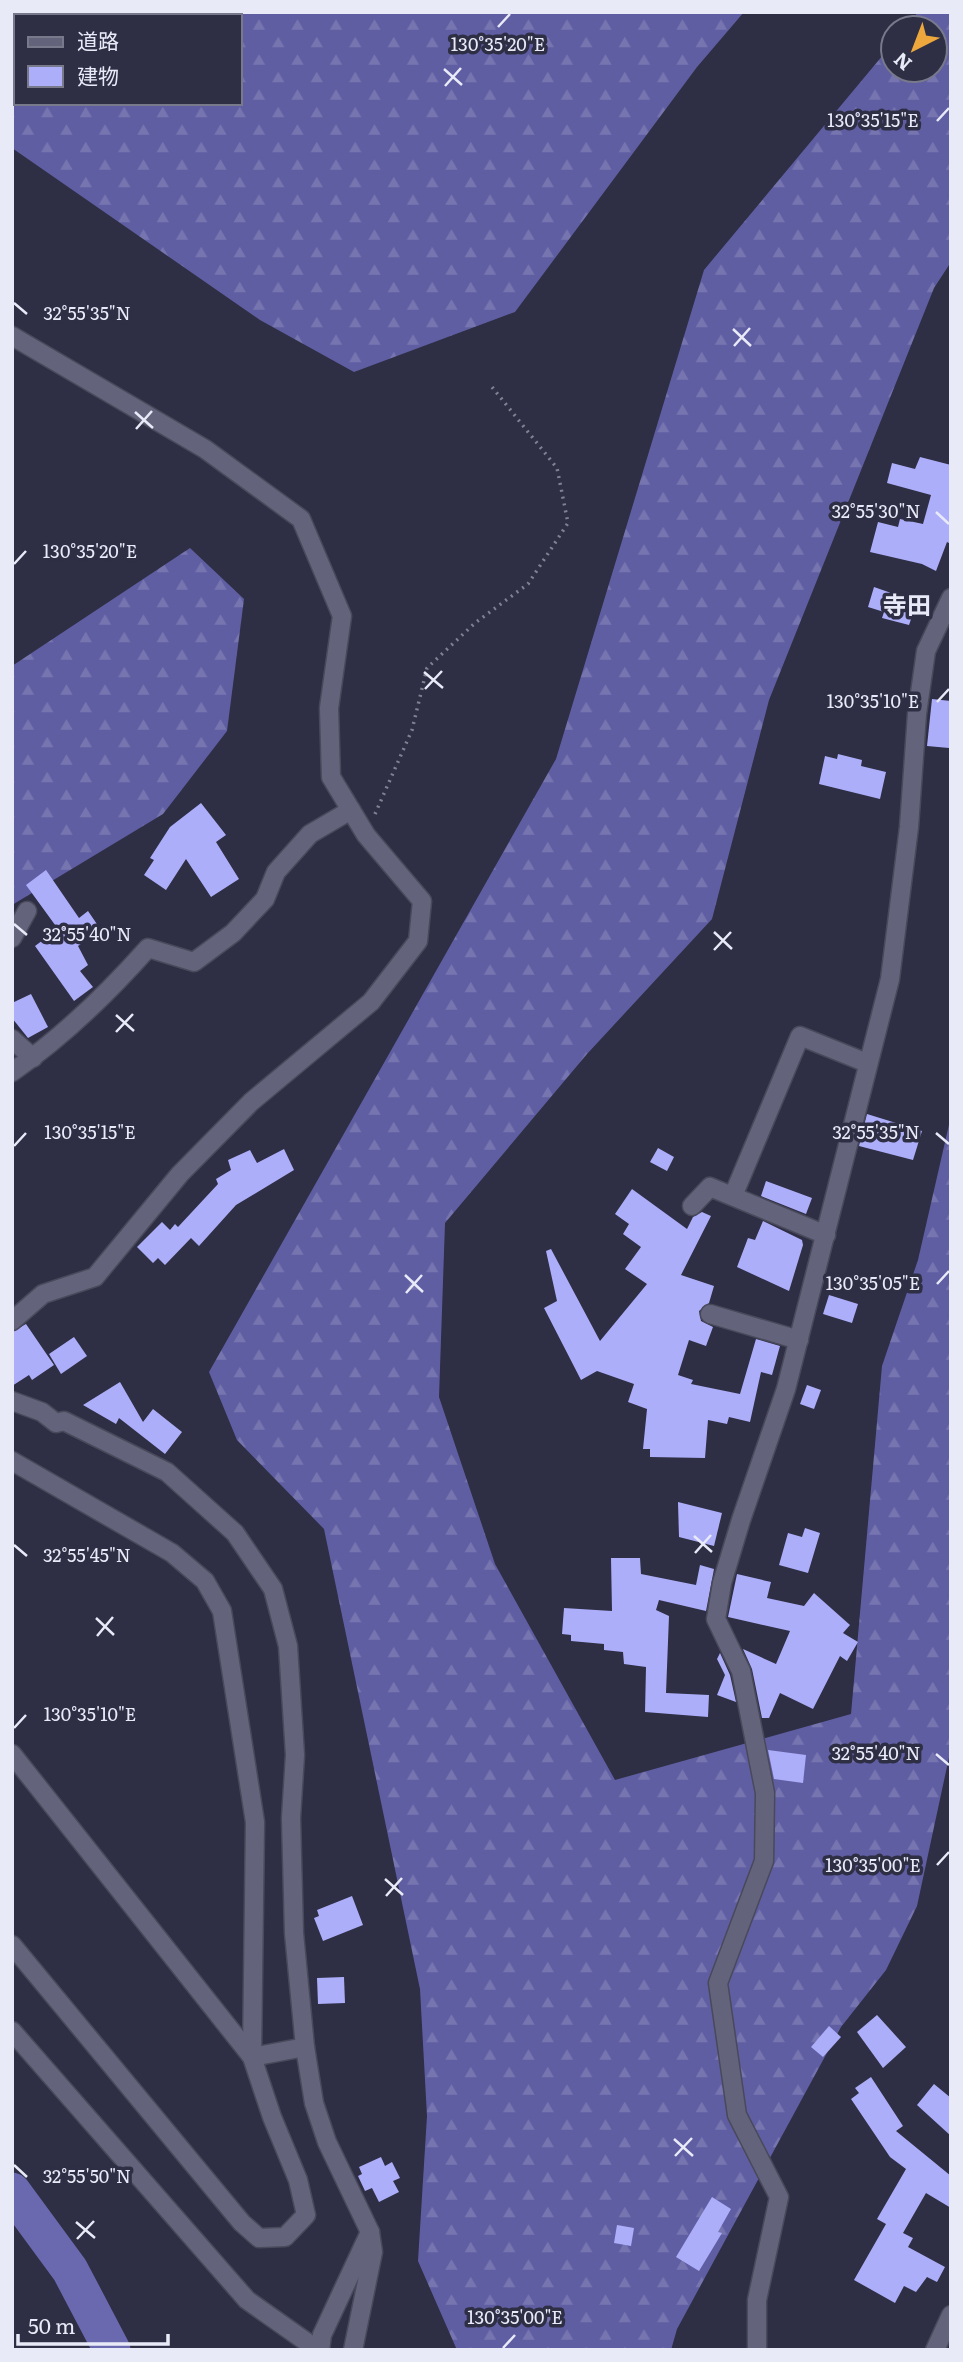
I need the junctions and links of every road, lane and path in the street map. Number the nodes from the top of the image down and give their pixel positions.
1 (12, 336) edge
2 (492, 387) dead end
3 (951, 598) edge
4 (351, 810) junction
5 (366, 835) junction
6 (27, 911) dead end
7 (12, 938) edge
8 (12, 1039) edge
9 (33, 1058) junction
10 (867, 1063) junction
11 (12, 1072) edge
12 (733, 1196) junction
13 (692, 1206) dead end
14 (826, 1236) junction
15 (710, 1314) dead end
16 (12, 1321) edge
17 (799, 1340) junction
18 (12, 1401) edge
19 (12, 1461) edge
20 (12, 1754) edge
21 (12, 1945) edge
22 (12, 2031) edge
23 (305, 2047) junction
24 (253, 2057) junction
25 (370, 2232) junction
26 (951, 2315) edge
27 (319, 2350) edge
28 (353, 2350) edge
29 (757, 2350) edge
30 (936, 2350) edge

1 - 4 street
2 - 5 path
3 - 10 street
4 - 5 street
4 - 9 street
5 - 16 street
6 - 7 street
8 - 9 street
9 - 11 street
10 - 12 street
10 - 14 street
12 - 13 street
12 - 14 street
14 - 17 street
15 - 17 street
17 - 29 street
18 - 23 street
19 - 24 street
20 - 24 street
21 - 24 street
22 - 27 street
23 - 24 street
23 - 25 street
25 - 27 street
25 - 28 street
26 - 30 street

